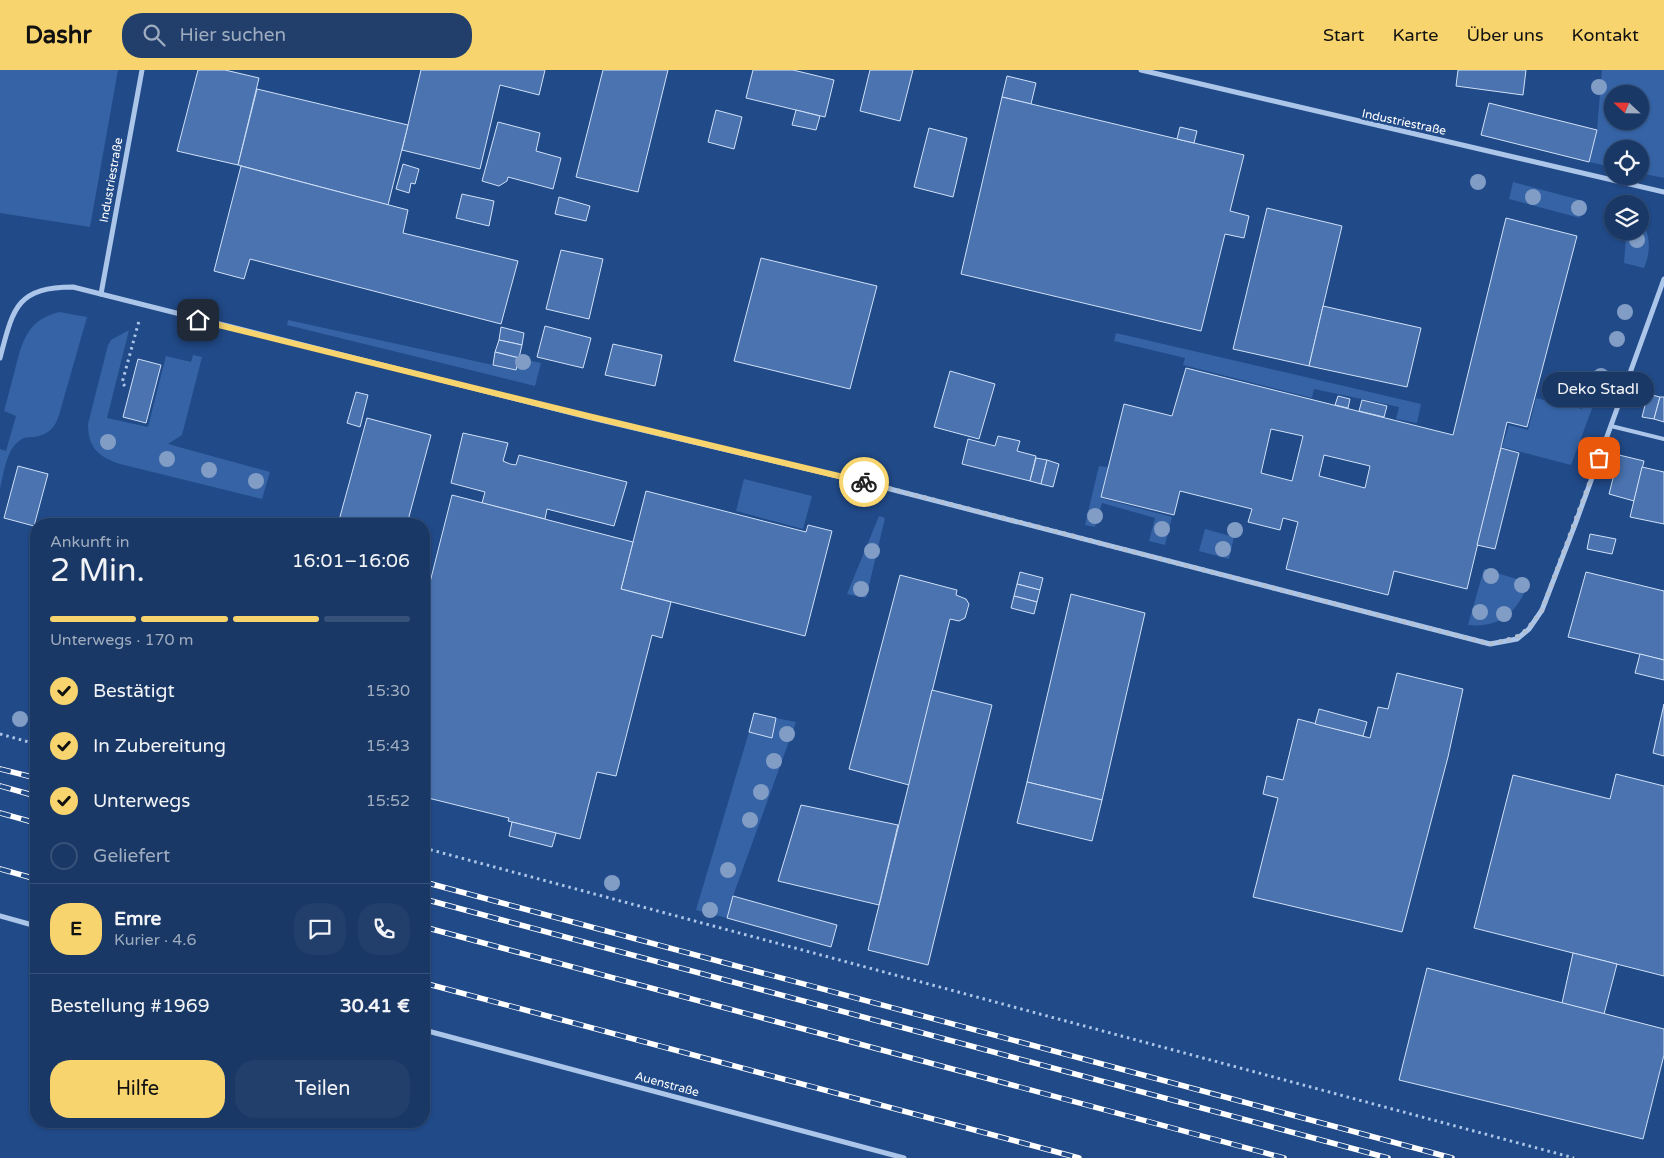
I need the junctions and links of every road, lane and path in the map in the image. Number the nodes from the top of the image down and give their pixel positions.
1 (142, 70) edge
2 (1141, 70) edge
3 (1664, 192) edge
4 (1664, 279) edge
5 (101, 294) junction
6 (143, 305) junction
7 (0, 358) edge
8 (125, 386) dead end
9 (1611, 426) junction
10 (1664, 439) edge
11 (0, 734) edge
12 (30, 742) edge
13 (430, 850) edge
14 (0, 916) edge
15 (30, 924) edge
16 (430, 1032) edge
17 (904, 1158) edge
18 (1574, 1158) edge

1 - 5 street, Industriestraße
2 - 3 street, Industriestraße
4 - 9 street
5 - 6 street
5 - 7 street
6 - 8 path
6 - 9 street
9 - 10 lane
11 - 12 path
13 - 18 path
14 - 15 street
16 - 17 street, Auenstraße

